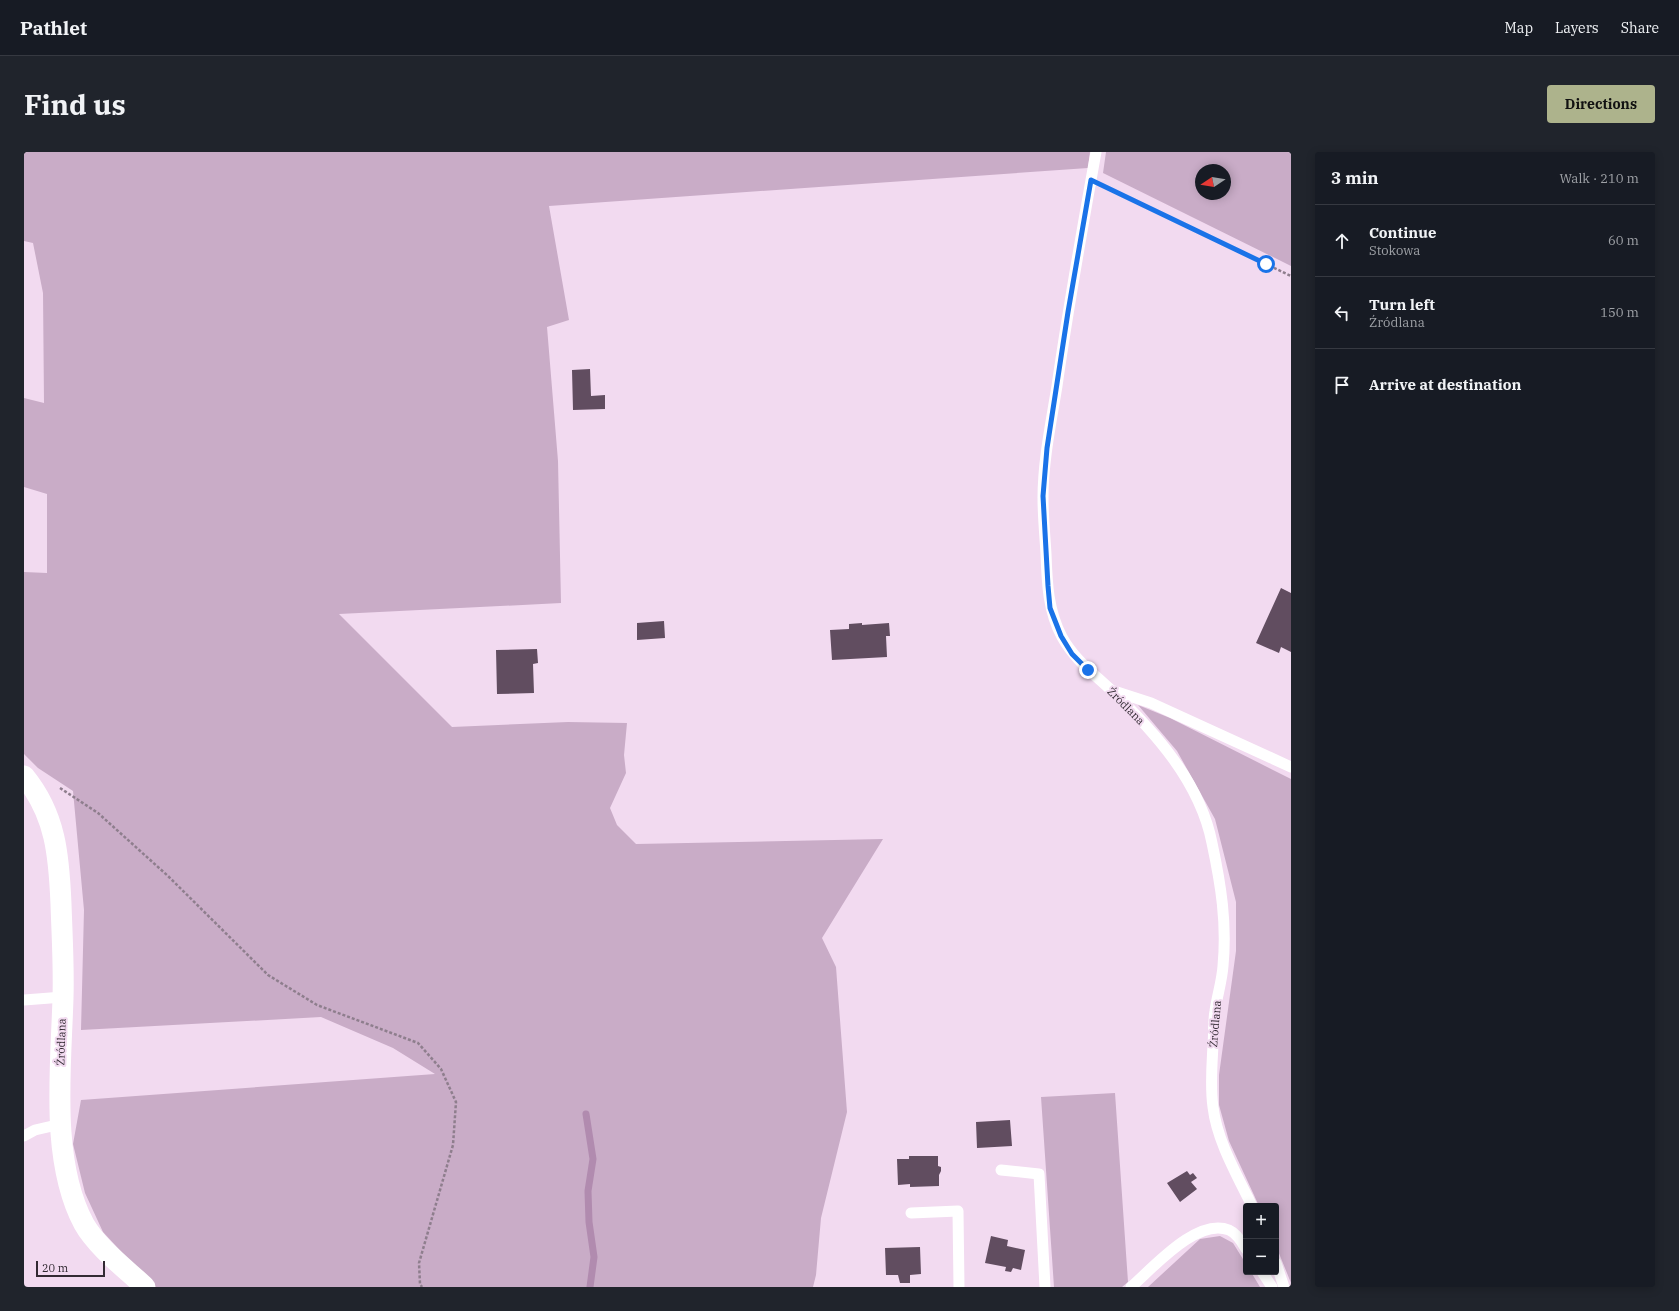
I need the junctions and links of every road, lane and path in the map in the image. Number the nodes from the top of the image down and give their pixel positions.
1 (1096, 152) edge
2 (1091, 180) junction
3 (1291, 276) edge
4 (1111, 690) junction
5 (1291, 767) edge
6 (29, 783) edge
7 (63, 997) junction
8 (24, 1000) edge
9 (61, 1124) junction
10 (24, 1136) edge
11 (1001, 1170) dead end
12 (1251, 1203) edge
13 (911, 1213) dead end
14 (1243, 1245) edge
15 (1279, 1272) edge
16 (1264, 1275) edge
17 (145, 1287) edge
18 (422, 1287) edge
19 (959, 1287) edge
20 (1045, 1287) edge
21 (1131, 1287) edge
22 (1272, 1287) edge
23 (1284, 1287) edge

1 - 2 lane, Źródlana
2 - 3 path
2 - 4 lane, Źródlana
4 - 5 lane
4 - 12 lane, Źródlana
6 - 7 street, Źródlana
6 - 18 path
7 - 8 lane
7 - 9 street, Źródlana
9 - 10 lane
9 - 17 street, Źródlana
11 - 20 lane
13 - 19 lane
14 - 21 lane
15 - 23 lane
16 - 22 lane

